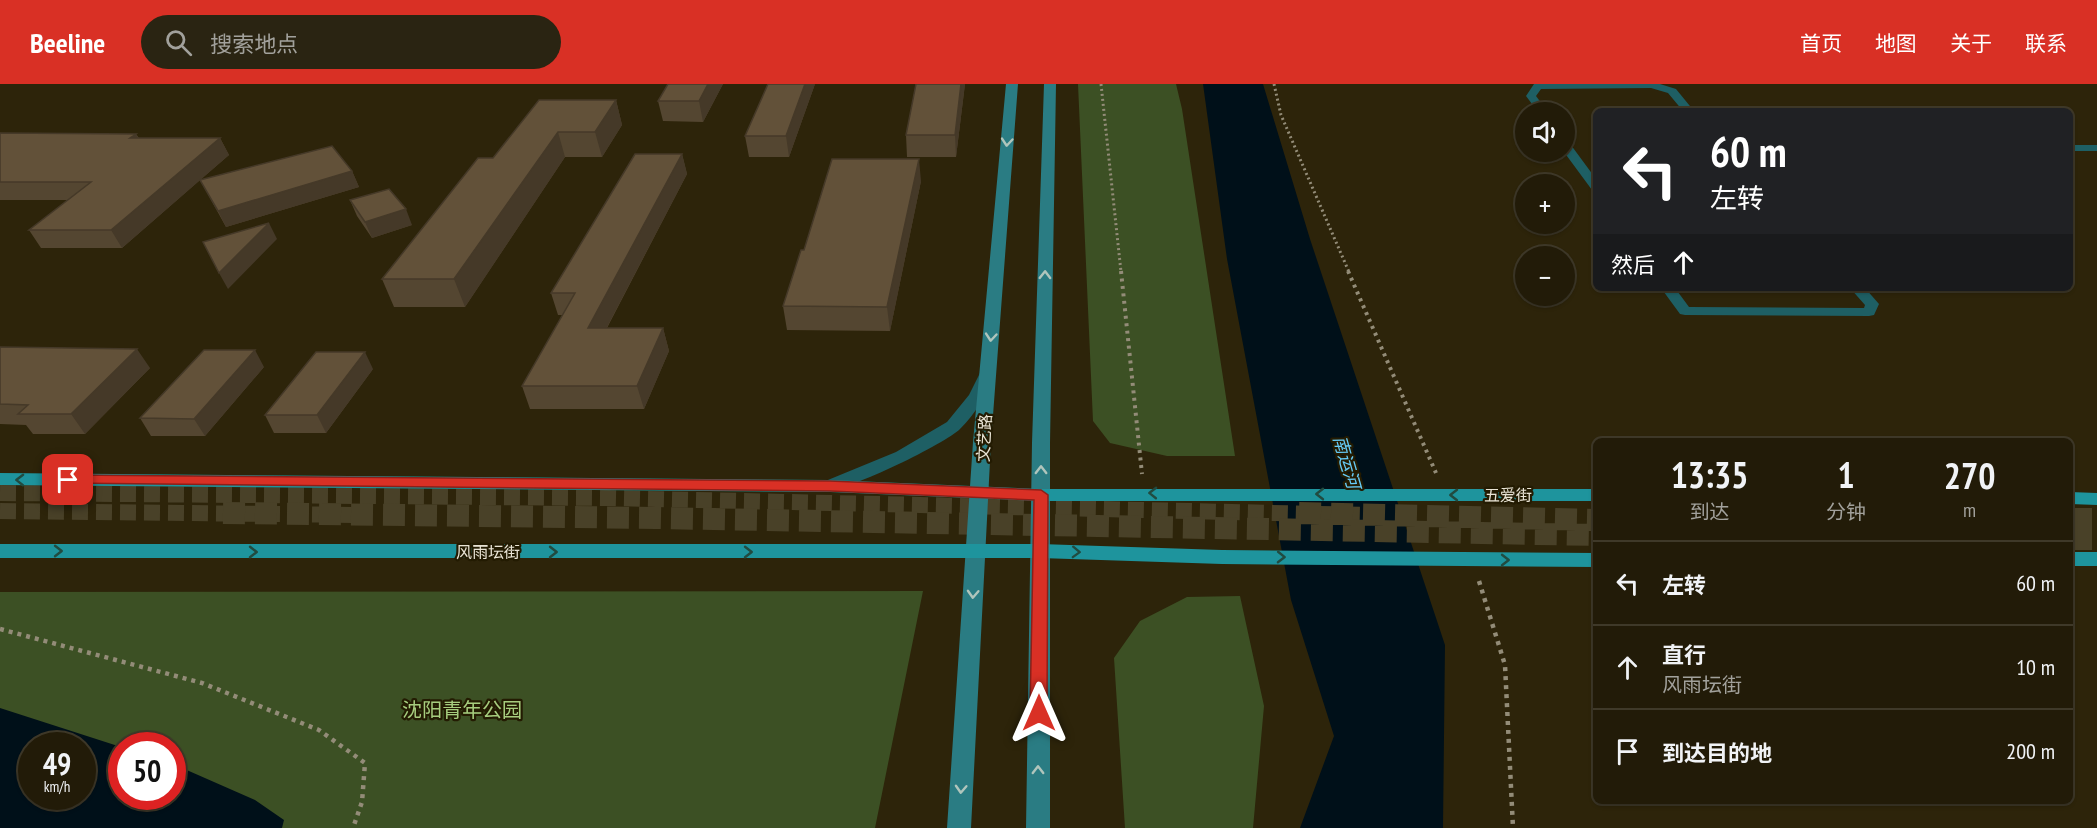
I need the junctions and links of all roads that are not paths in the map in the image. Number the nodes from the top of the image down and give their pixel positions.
1 (1012, 84) edge
2 (1050, 84) edge
3 (1536, 102) edge
4 (1686, 108) edge
5 (2073, 148) edge
6 (2097, 148) edge
7 (1575, 158) edge
8 (1593, 183) edge
9 (1670, 291) edge
10 (1860, 291) edge
11 (988, 374) junction
12 (0, 480) edge
13 (830, 486) junction
14 (981, 494) junction
15 (1041, 495) junction
16 (1593, 495) edge
17 (2073, 498) edge
18 (2097, 499) edge
19 (0, 551) edge
20 (1040, 551) junction
21 (975, 552) junction
22 (2073, 559) edge
23 (2097, 559) edge
24 (1593, 560) edge
25 (958, 828) edge
26 (1038, 828) edge

1 -> 11 main road, 文艺路
15 -> 2 main road
3 - 4 lane
5 - 6 lane
7 - 8 lane
9 - 10 lane
11 - 13 street
11 - 14 main road, 文艺路
13 -> 12 main road
13 - 14 main road
14 - 15 main road, 五爱街
14 - 21 main road, 文艺路
16 -> 15 main road, 五爱街
15 - 20 main road
17 - 18 main road
19 -> 21 main road, 风雨坛街
20 - 21 main road, 风雨坛街
20 -> 24 main road, 风雨坛街
26 -> 20 main road
21 -> 25 main road, 文艺路
22 - 23 main road

